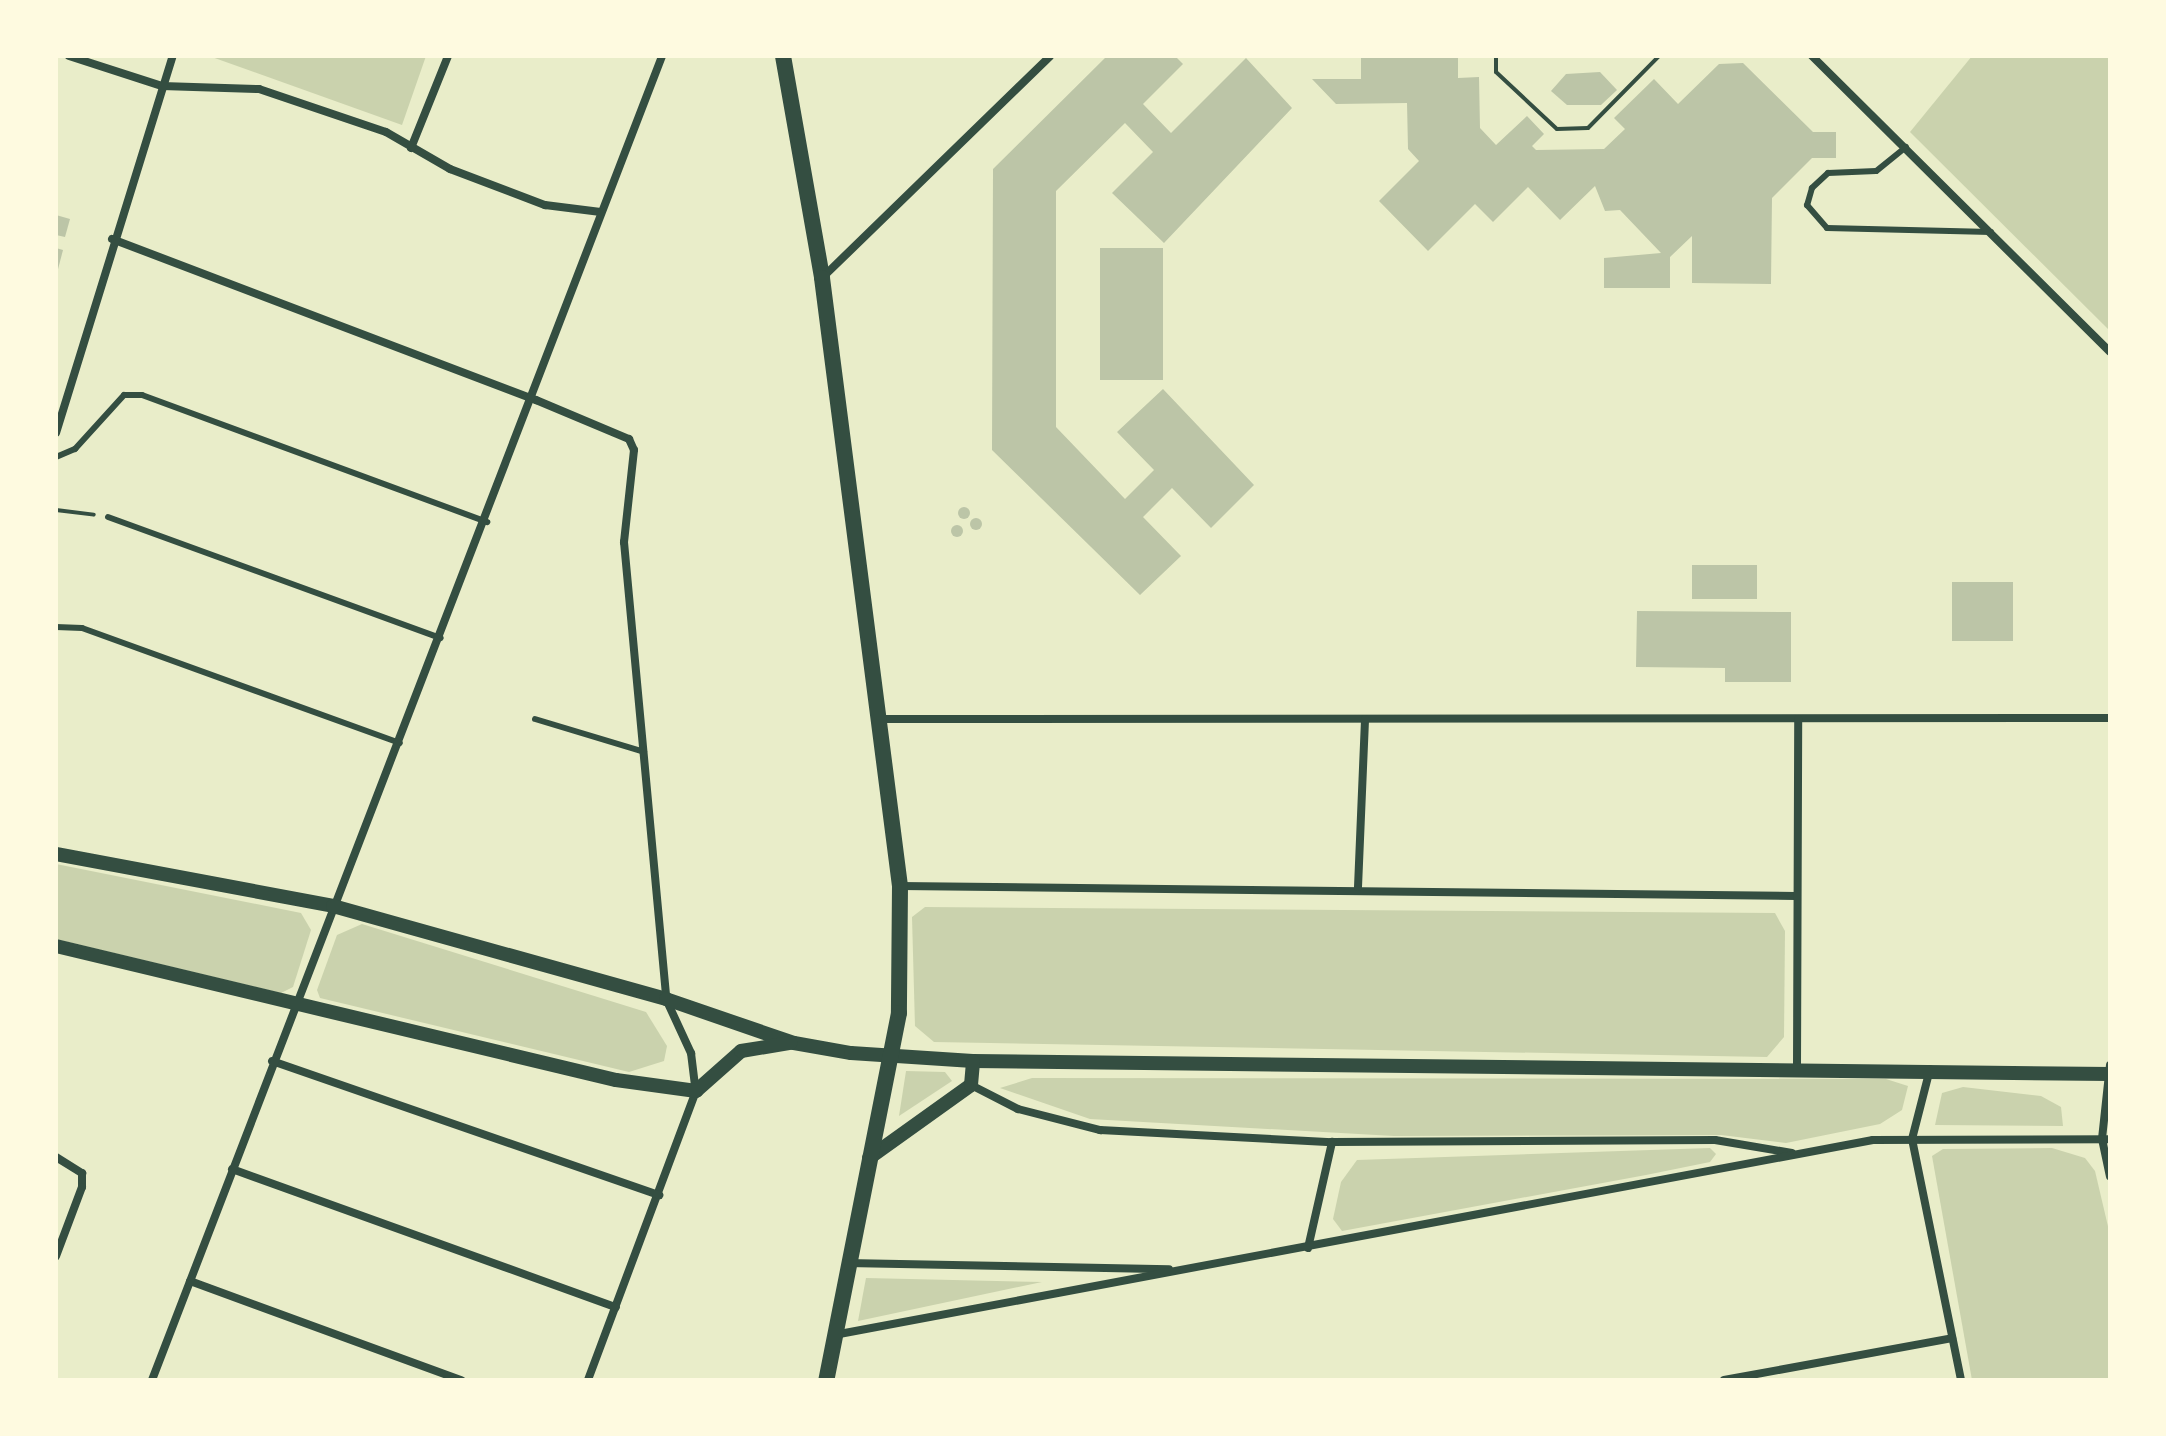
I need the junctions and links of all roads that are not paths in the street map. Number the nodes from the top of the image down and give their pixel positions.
1 (69, 56) edge
2 (173, 56) edge
3 (448, 56) edge
4 (662, 56) edge
5 (783, 56) edge
6 (1050, 56) edge
7 (1812, 56) edge
8 (162, 86) junction
9 (1906, 147) junction
10 (411, 148) junction
11 (601, 212) junction
12 (1991, 232) junction
13 (112, 239) junction
14 (822, 278) junction
15 (2110, 352) edge
16 (536, 400) junction
17 (56, 433) edge
18 (56, 457) edge
19 (108, 517) road end
20 (487, 522) junction
21 (56, 627) edge
22 (441, 638) junction
23 (2110, 718) edge
24 (535, 719) dead end
25 (881, 719) junction
26 (1365, 719) junction
27 (1798, 719) junction
28 (400, 743) junction
29 (644, 752) junction
30 (56, 854) edge
31 (900, 886) junction
32 (1358, 887) junction
33 (1796, 896) junction
34 (333, 906) junction
35 (56, 946) edge
36 (666, 999) junction
37 (294, 1006) junction
38 (794, 1043) junction
39 (890, 1055) junction
40 (272, 1061) junction
41 (973, 1061) junction
42 (1797, 1067) junction
43 (1930, 1068) junction
44 (2109, 1071) edge
45 (971, 1085) junction
46 (696, 1091) junction
47 (1912, 1139) junction
48 (2106, 1139) edge
49 (1332, 1142) junction
50 (1797, 1154) junction
51 (56, 1157) edge
52 (869, 1158) junction
53 (232, 1169) junction
54 (2110, 1176) edge
55 (660, 1195) junction
56 (1308, 1248) junction
57 (56, 1256) edge
58 (845, 1263) junction
59 (1190, 1270) junction
60 (190, 1281) junction
61 (616, 1307) junction
62 (833, 1335) junction
63 (1952, 1338) junction
64 (152, 1380) edge
65 (461, 1380) edge
66 (588, 1380) edge
67 (826, 1380) edge
68 (1724, 1380) edge
69 (1961, 1380) edge

1 - 8 street
2 - 8 street
3 - 10 street
4 - 11 street
5 - 14 main road
6 - 14 street
7 - 9 street
8 - 10 street
8 - 13 street
9 - 12 street
9 - 12 lane
10 - 11 street
11 - 16 street
12 - 15 street
13 - 16 street
13 - 17 street
14 - 25 main road
16 - 20 street
16 - 29 street
18 - 20 lane
19 - 22 lane
20 - 22 street
21 - 28 lane
22 - 28 street
23 - 27 street
24 - 29 lane
25 - 26 street
25 - 31 main road
26 - 27 street
26 - 32 street
27 - 33 street
28 - 34 street
29 - 36 street
30 - 34 street
31 - 32 street
31 - 39 main road
32 - 33 street
33 - 42 street
34 - 36 street
34 - 37 street
35 - 37 street
36 - 38 street
36 - 46 street
37 - 40 street
37 - 46 street
38 - 39 street
38 - 46 street
39 - 41 street
39 - 52 main road
40 - 53 street
40 - 55 street
41 - 42 street
41 - 45 street
42 - 43 street
43 - 44 street
43 - 47 street
44 - 48 street
45 - 49 street
45 - 52 street
46 - 55 street
47 - 48 street
47 - 50 street
47 - 63 street
48 - 54 street
49 - 50 street
49 - 56 street
50 - 56 street
51 - 57 street
52 - 58 main road
53 - 60 street
53 - 61 street
55 - 61 street
56 - 59 street
58 - 59 street
58 - 62 main road
59 - 62 street
60 - 64 street
60 - 65 street
61 - 66 street
62 - 67 main road
63 - 68 street
63 - 69 street

